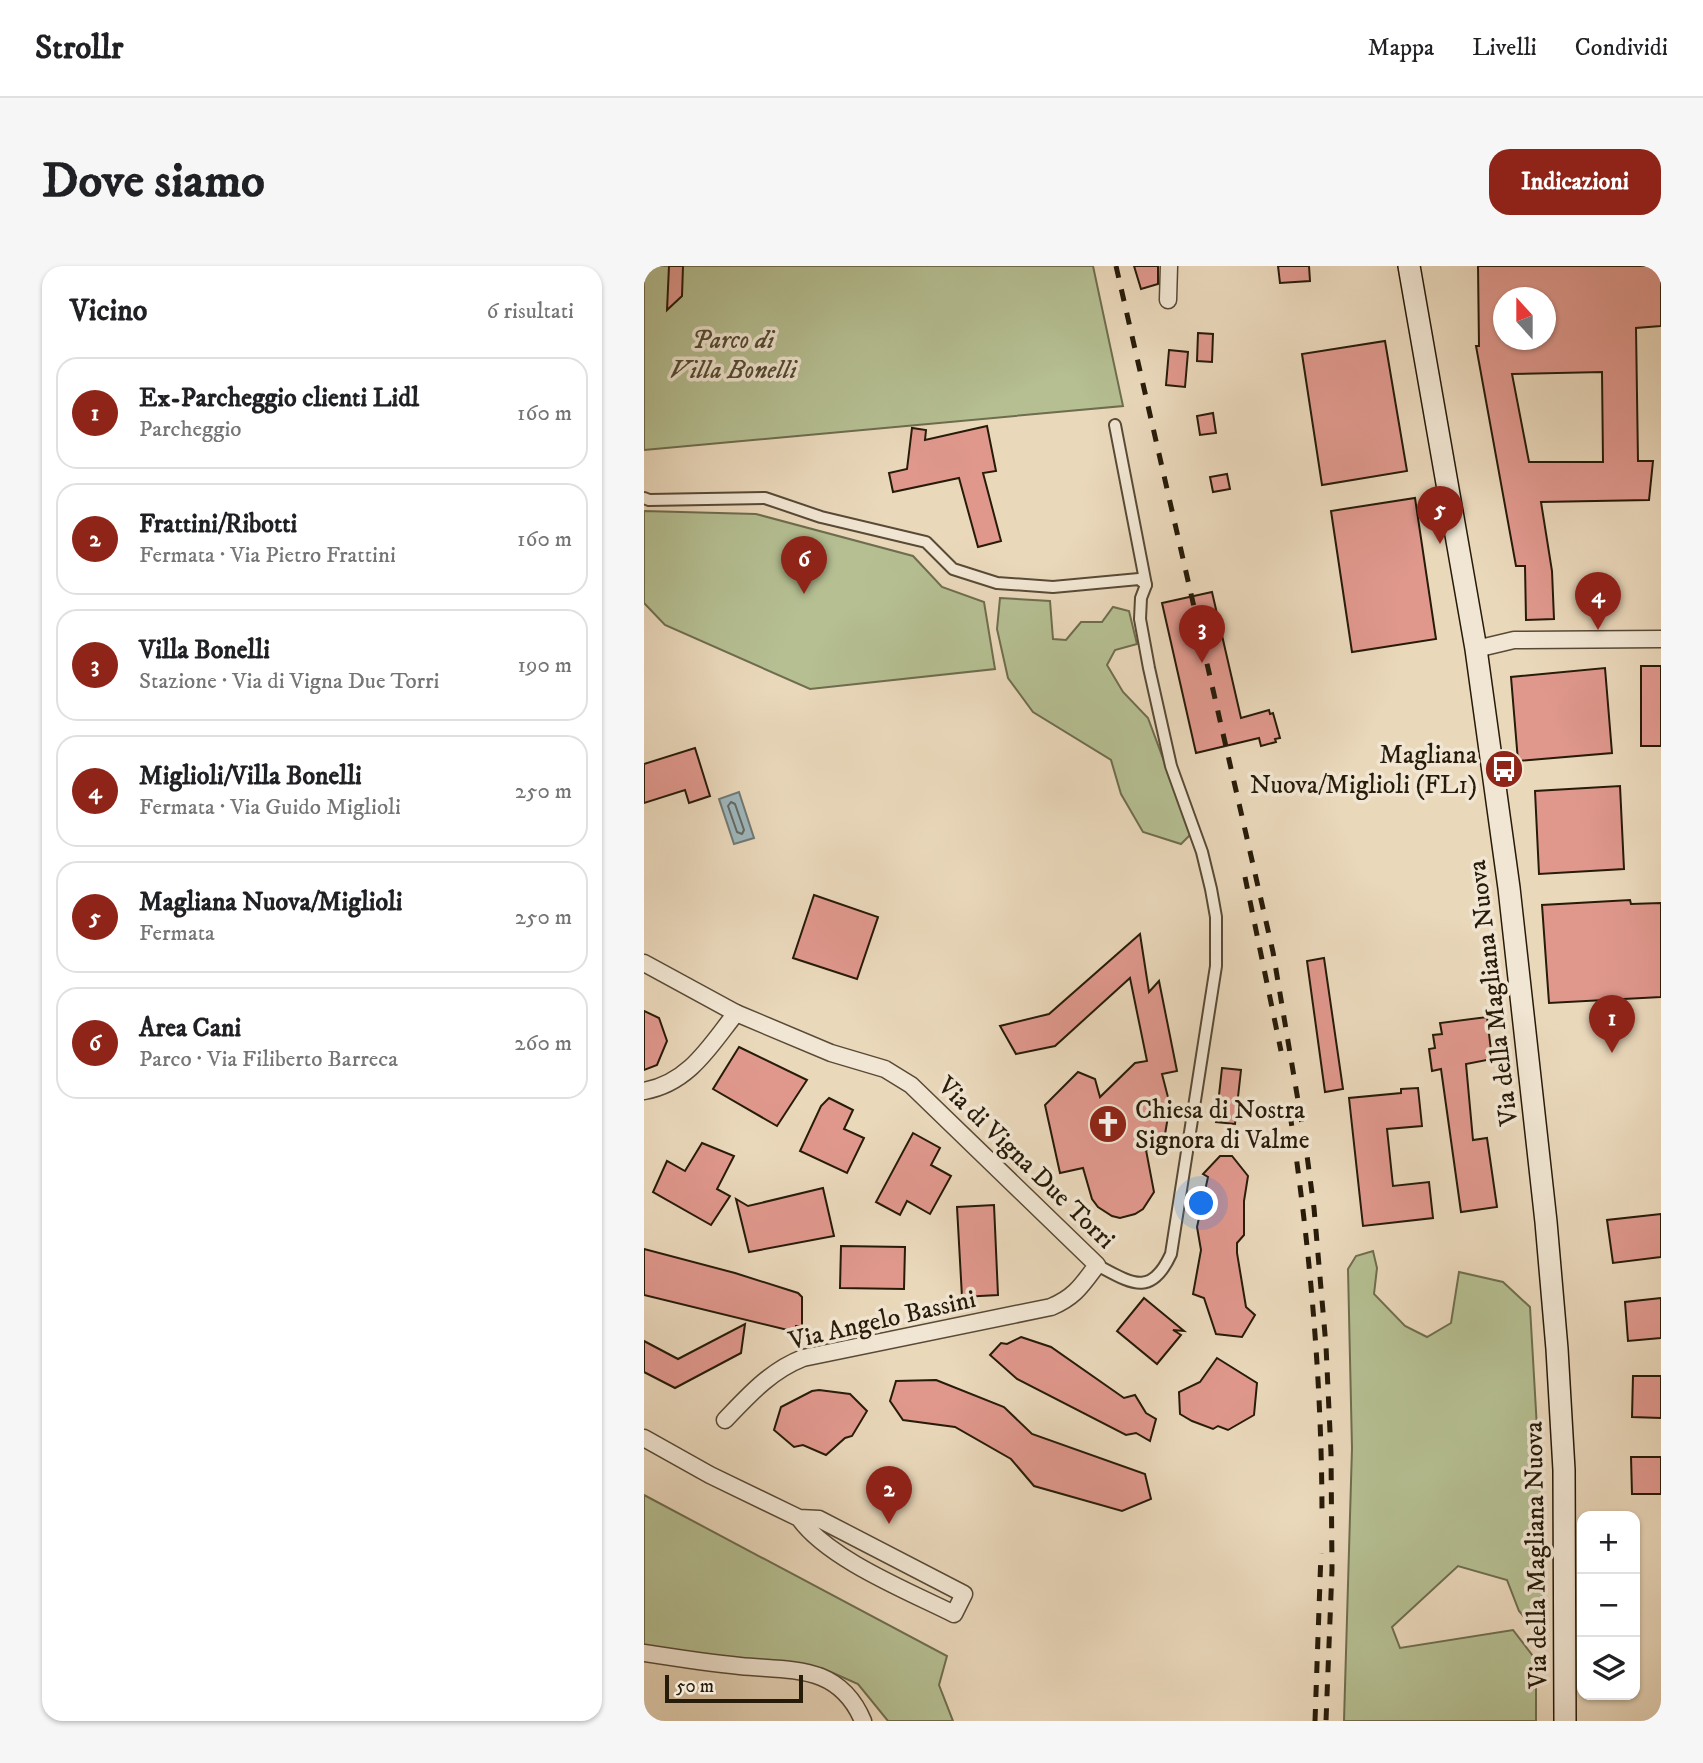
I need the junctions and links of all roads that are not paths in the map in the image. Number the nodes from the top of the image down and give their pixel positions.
1 (1169, 266) edge
2 (1409, 266) edge
3 (1168, 300) dead end
4 (1115, 425) dead end
5 (644, 498) edge
6 (1146, 585) junction
7 (1661, 639) edge
8 (1476, 649) junction
9 (644, 963) edge
10 (736, 1013) junction
11 (644, 1091) edge
12 (1097, 1265) junction
13 (725, 1420) dead end
14 (644, 1438) edge
15 (799, 1518) junction
16 (644, 1653) edge
17 (863, 1721) edge
18 (1565, 1721) edge

1 - 3 street
2 - 8 main road, Via della Magliana Nuova
4 - 6 street, Via di Vigna Due Torri
5 - 6 street
6 - 12 street, Via di Vigna Due Torri
7 - 8 street
8 - 18 main road, Via della Magliana Nuova
9 - 10 street, Via di Vigna Due Torri
10 - 11 street
10 - 12 street, Via di Vigna Due Torri
12 - 13 street, Via Angelo Bassini
14 - 15 street
15 - 15 street
16 - 17 street

